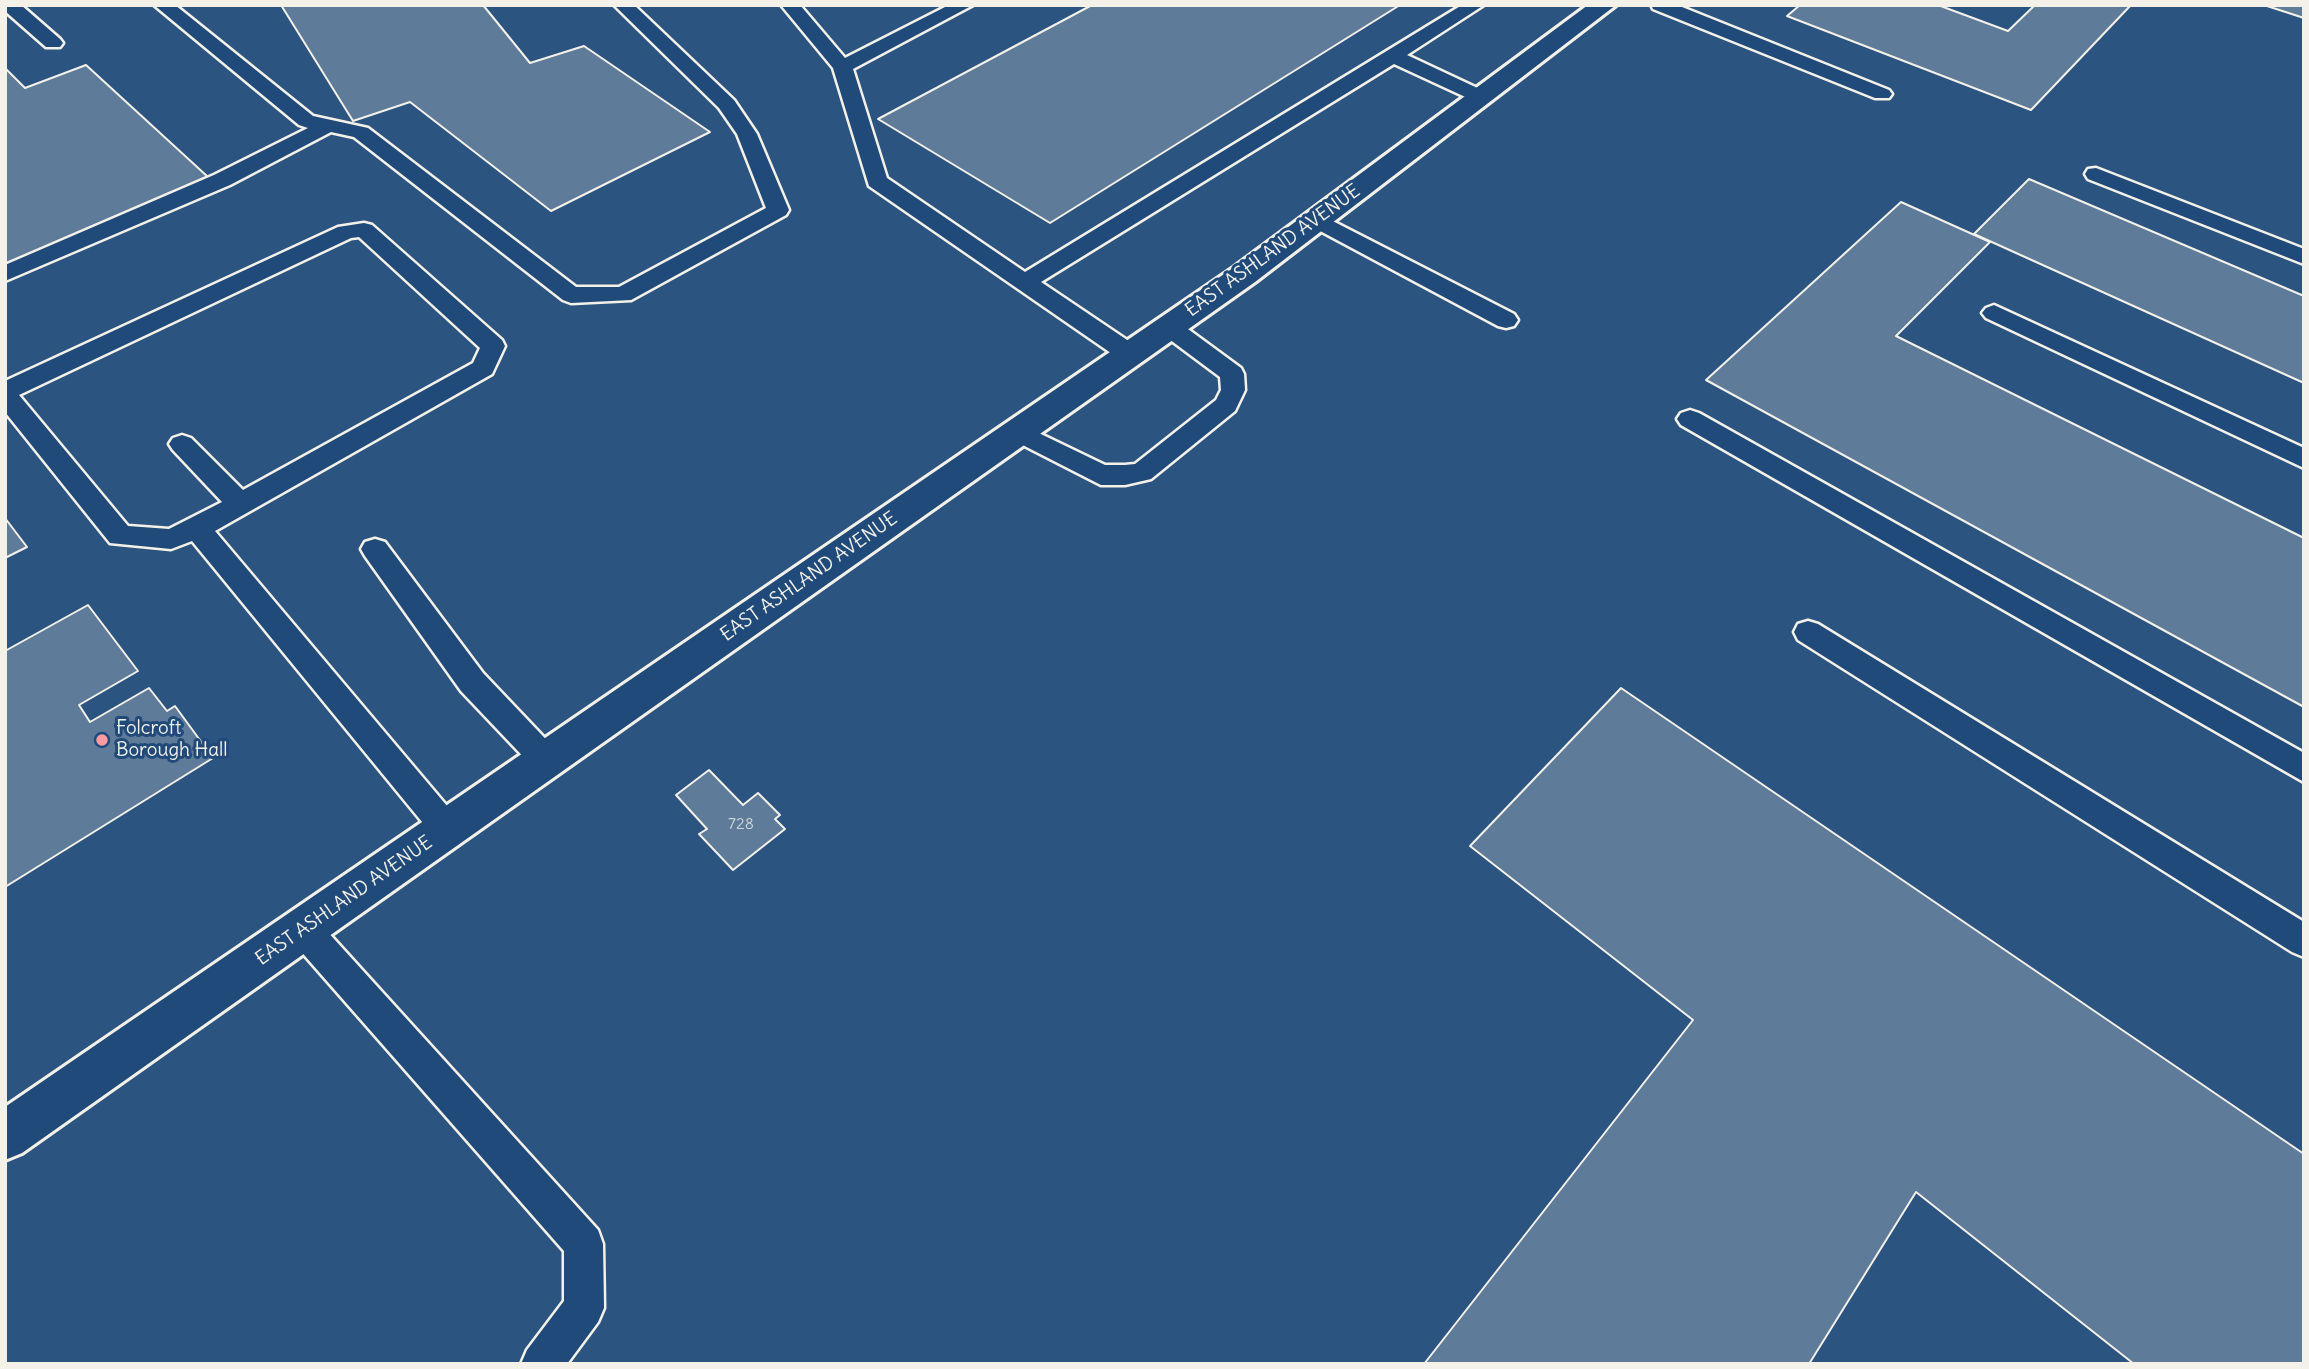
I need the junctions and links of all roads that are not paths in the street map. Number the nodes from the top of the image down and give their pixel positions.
1 (10, 5) edge
2 (163, 5) edge
3 (623, 5) edge
4 (790, 5) edge
5 (964, 5) edge
6 (1475, 5) edge
7 (1604, 5) edge
8 (1660, 5) edge
9 (53, 43) dead end
10 (1393, 56) junction
11 (842, 67) junction
12 (1882, 94) dead end
13 (1481, 97) junction
14 (329, 125) junction
15 (2096, 173) dead end
16 (1317, 220) junction
17 (2304, 257) edge
18 (5, 274) edge
19 (1026, 282) junction
20 (1994, 313) dead end
21 (1506, 320) dead end
22 (1169, 327) junction
23 (1130, 354) junction
24 (5, 393) edge
25 (1690, 419) dead end
26 (1018, 432) junction
27 (182, 444) dead end
28 (2304, 459) edge
29 (240, 504) junction
30 (197, 528) junction
31 (375, 549) dead end
32 (1808, 632) dead end
33 (546, 760) junction
34 (2304, 769) edge
35 (447, 829) junction
36 (303, 929) junction
37 (2304, 941) edge
38 (5, 1136) edge
39 (541, 1364) edge

1 - 9 lane
2 - 14 lane
3 - 14 lane
4 - 11 lane
5 - 11 lane
6 - 10 lane
7 - 13 street, EAST ASHLAND AVENUE
8 - 12 lane
10 - 13 lane
10 - 19 lane
11 - 19 lane
13 - 16 street, EAST ASHLAND AVENUE
14 - 18 lane
15 - 17 lane
16 - 21 lane
16 - 22 street, EAST ASHLAND AVENUE
19 - 23 lane
20 - 28 lane
22 - 23 street, EAST ASHLAND AVENUE
22 - 26 lane
23 - 26 street, EAST ASHLAND AVENUE
24 - 29 lane
24 - 30 lane
25 - 34 lane
26 - 33 street, EAST ASHLAND AVENUE
27 - 29 lane
29 - 30 lane
30 - 35 lane
31 - 33 lane
32 - 37 lane
33 - 35 street, EAST ASHLAND AVENUE
35 - 36 street, EAST ASHLAND AVENUE
36 - 38 street, EAST ASHLAND AVENUE
36 - 39 lane

